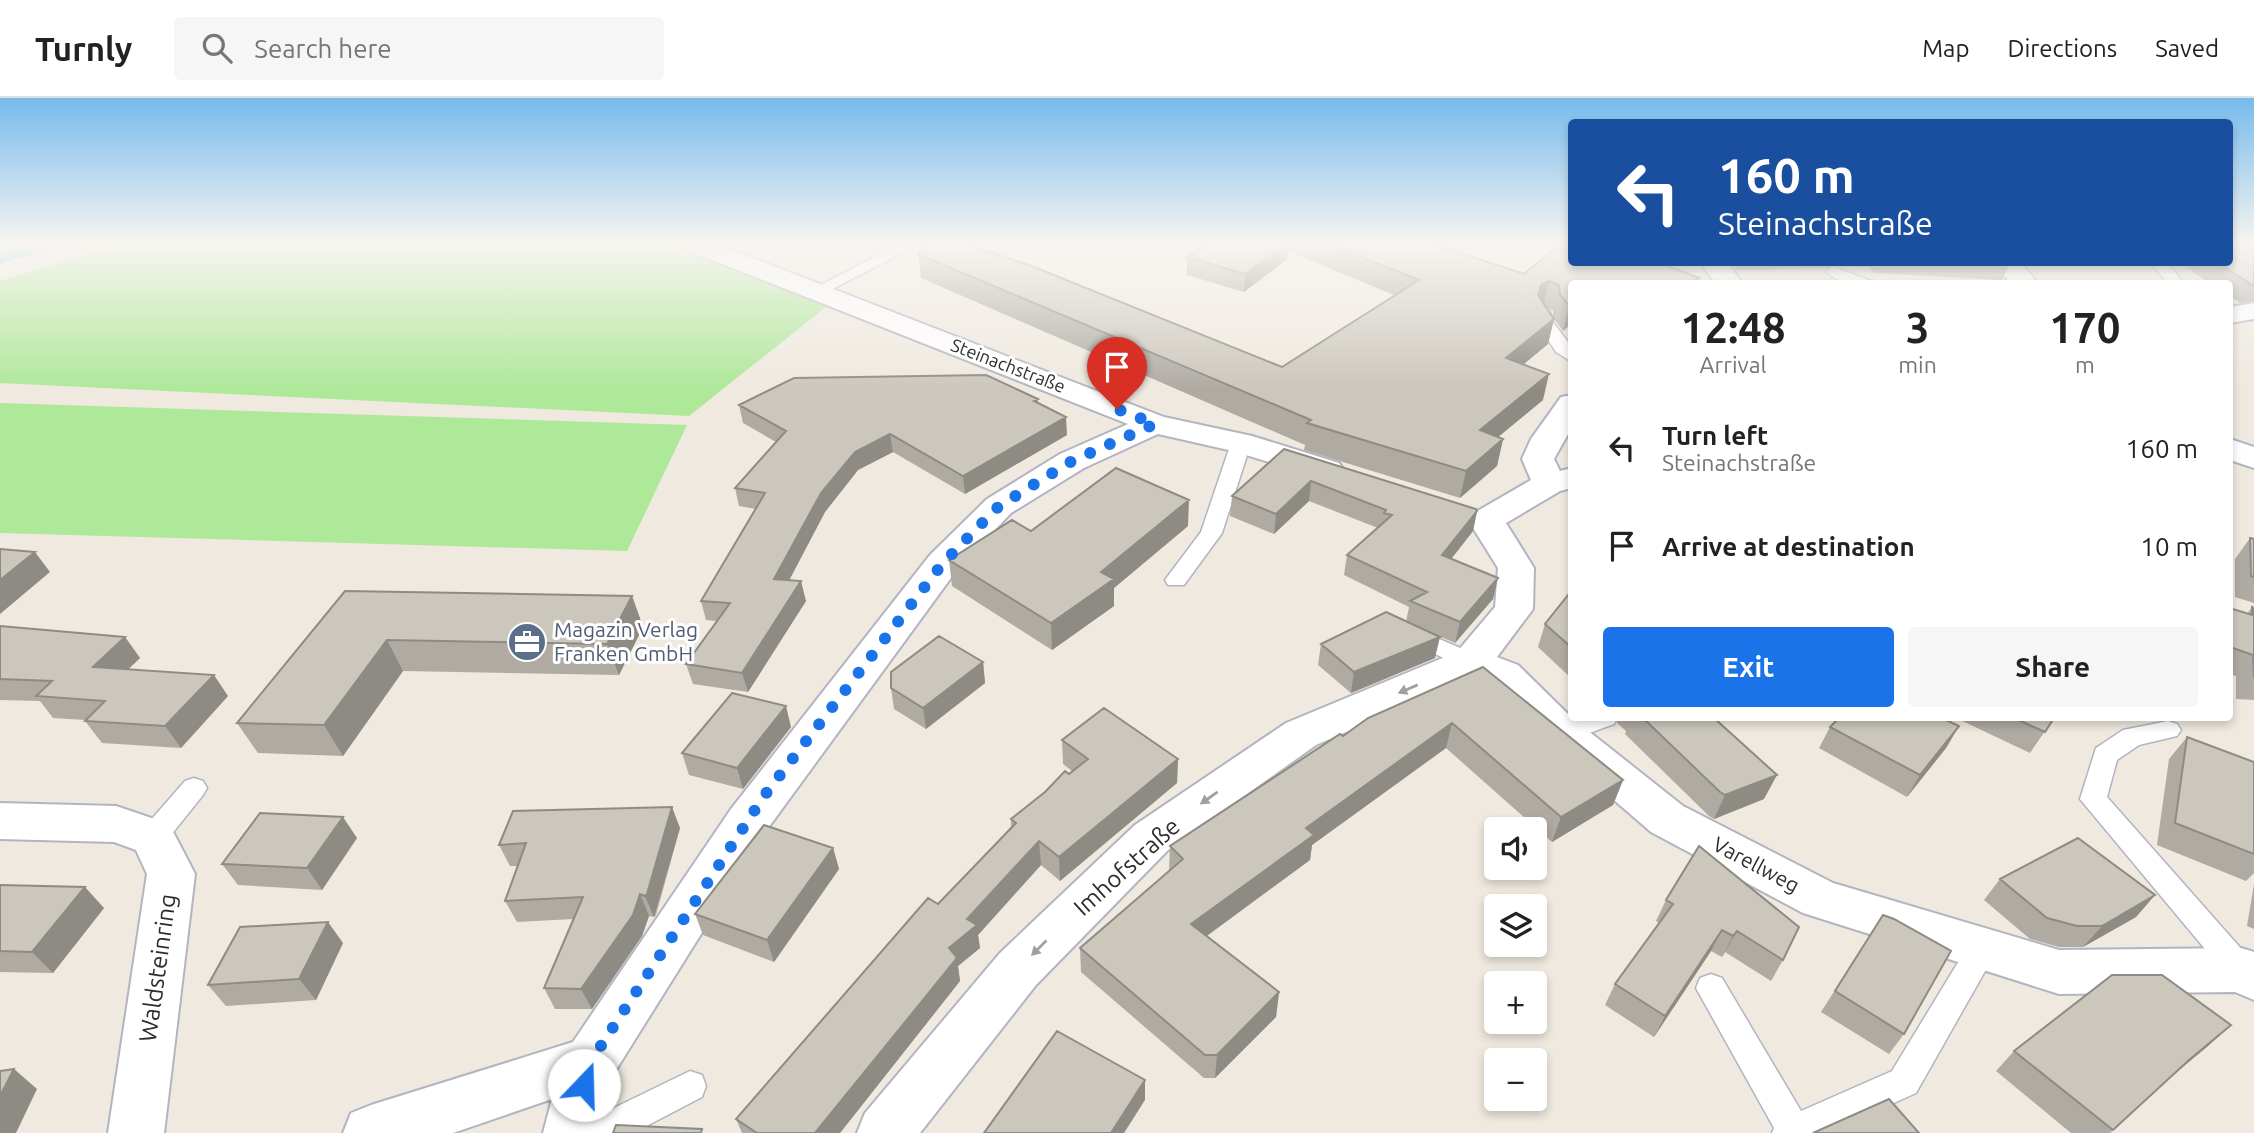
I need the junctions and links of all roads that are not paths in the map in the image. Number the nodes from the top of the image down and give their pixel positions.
1 (823, 293) edge
2 (2254, 311) edge
3 (1544, 313) edge
4 (2233, 314) edge
5 (1568, 353) edge
6 (1568, 410) edge
7 (1155, 424) junction
8 (1241, 443) junction
9 (2233, 450) edge
10 (2254, 458) edge
11 (1352, 478) edge
12 (1560, 480) edge
13 (1176, 580) dead end
14 (1389, 625) edge
15 (1471, 663) junction
16 (1568, 715) edge
17 (1583, 724) edge
18 (2168, 730) dead end
19 (194, 788) dead end
20 (0, 821) edge
21 (153, 837) junction
22 (1982, 950) junction
23 (2247, 974) edge
24 (1711, 988) dead end
25 (591, 1061) junction
26 (690, 1086) dead end
27 (1792, 1132) edge
28 (136, 1133) edge
29 (371, 1133) edge
30 (571, 1133) edge
31 (599, 1133) edge
32 (885, 1133) edge

1 - 7 street, Steinachstraße
2 - 4 street
3 - 5 lane
6 - 12 street
7 - 8 street, Steinachstraße
7 - 25 street
8 - 11 street, Steinachstraße
8 - 13 lane
9 - 10 street
12 - 15 street
14 - 15 lane
15 - 16 street, Varellweg
15 -> 32 street, Imhofstraße
17 - 22 street, Varellweg
18 - 23 lane
19 - 21 lane
20 - 21 street
21 - 28 street, Waldsteinring
22 - 23 street, Varellweg
22 - 27 lane
24 - 27 lane
25 - 29 street
25 - 30 street
26 - 31 lane

